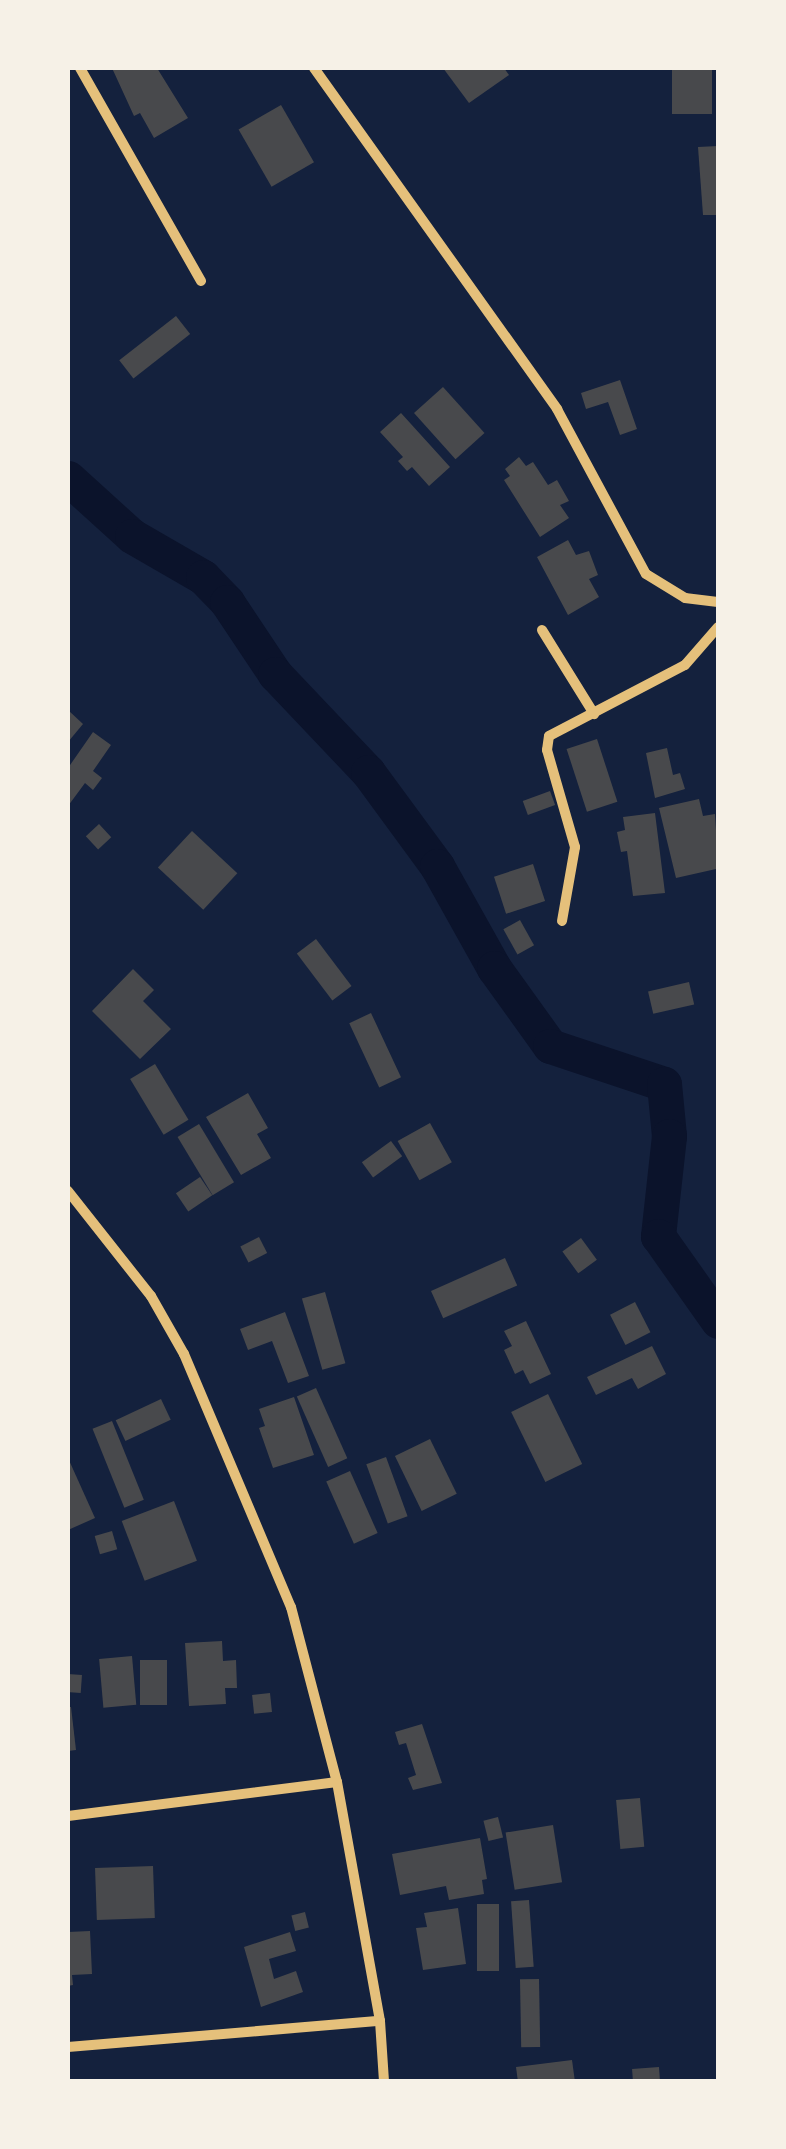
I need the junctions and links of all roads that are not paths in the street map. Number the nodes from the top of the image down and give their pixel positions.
1 (80, 68) edge
2 (314, 68) edge
3 (201, 280) dead end
4 (718, 602) edge
5 (718, 627) edge
6 (542, 630) dead end
7 (594, 714) junction
8 (562, 922) dead end
9 (68, 1192) edge
10 (338, 1782) junction
11 (68, 1816) edge
12 (380, 2021) junction
13 (68, 2047) edge
14 (384, 2082) edge

1 - 3 street
2 - 4 street
5 - 7 street
6 - 7 street
7 - 8 street
9 - 10 street
10 - 11 street
10 - 12 street
12 - 13 street
12 - 14 street

